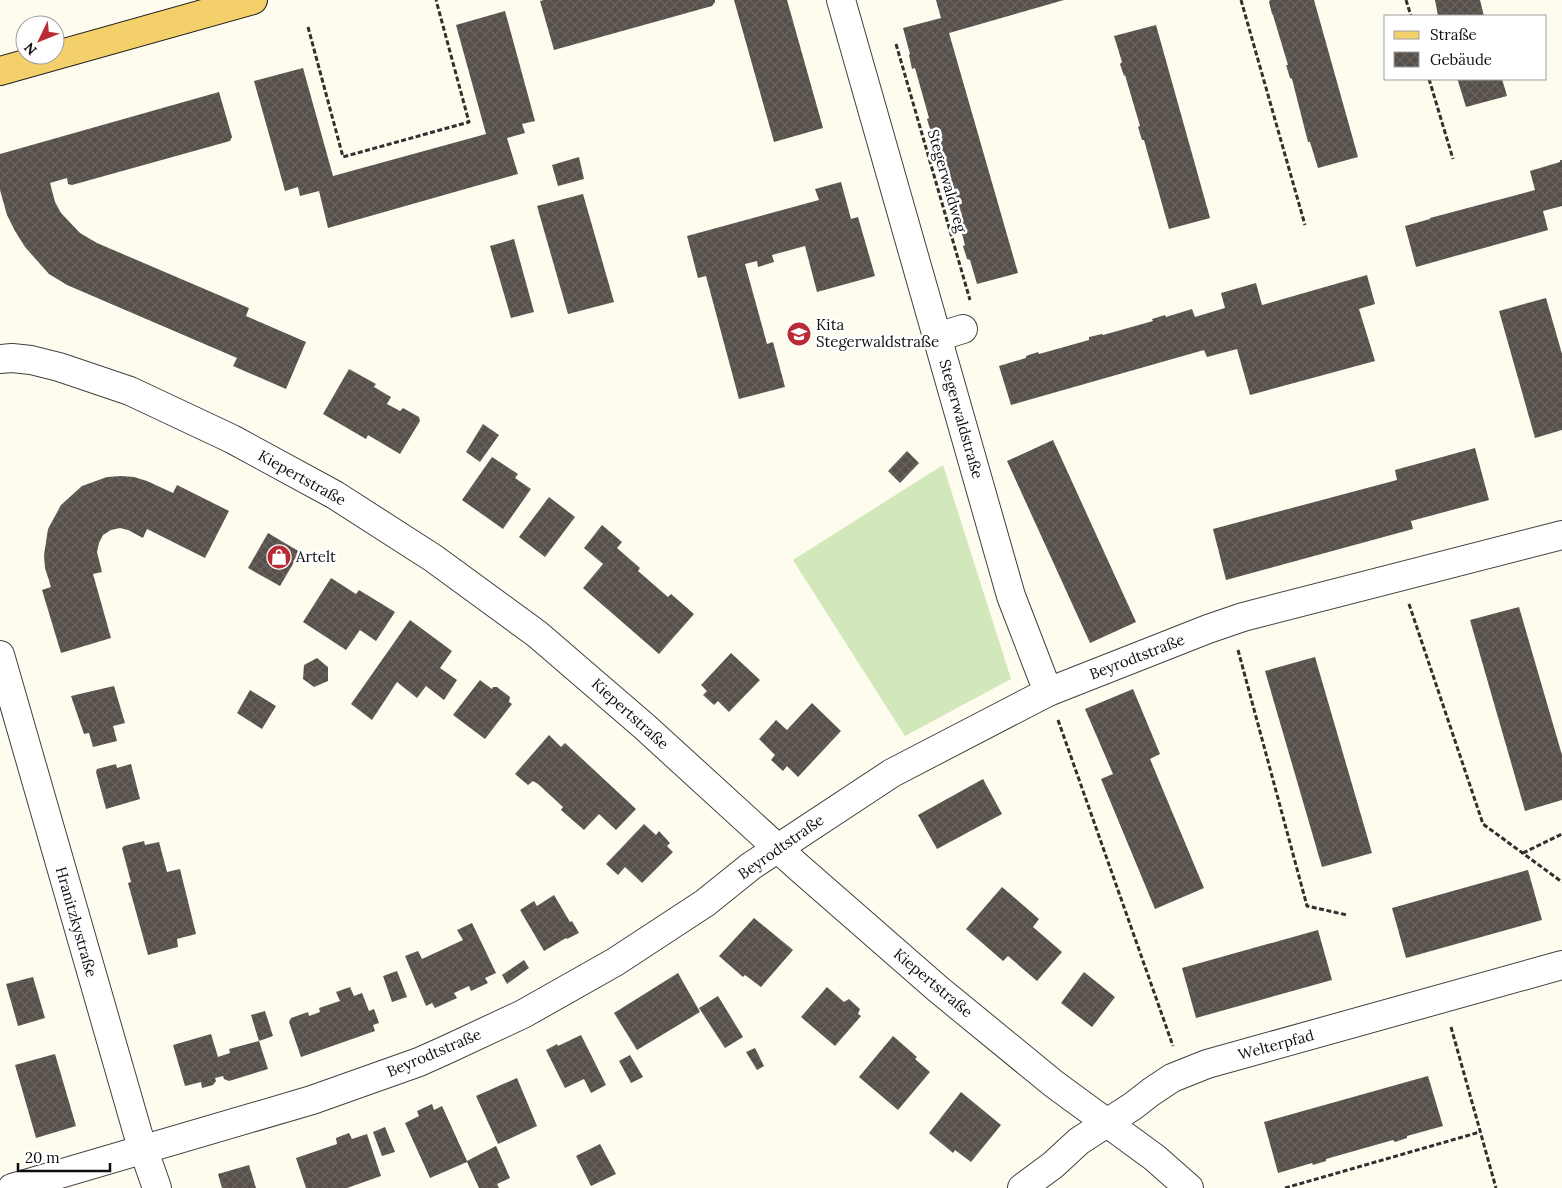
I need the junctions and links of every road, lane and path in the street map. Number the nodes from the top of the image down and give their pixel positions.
1 (253, 0) edge
2 (436, 0) edge
3 (841, 0) edge
4 (1241, 0) edge
5 (1406, 0) edge
6 (1411, 15) edge
7 (308, 27) dead end
8 (896, 44) dead end
9 (0, 71) edge
10 (1429, 80) edge
11 (1453, 159) dead end
12 (1305, 225) dead end
13 (968, 318) joint
14 (937, 337) junction
15 (0, 359) edge
16 (1562, 535) edge
17 (1408, 601) dead end
18 (1238, 649) dead end
19 (0, 655) edge
20 (1048, 692) junction
21 (1057, 718) dead end
22 (9, 724) edge
23 (1562, 834) edge
24 (778, 849) junction
25 (1522, 853) junction
26 (1562, 882) edge
27 (1347, 915) dead end
28 (1562, 965) edge
29 (1451, 1026) dead end
30 (1176, 1054) dead end
31 (1107, 1124) junction
32 (1480, 1132) junction
33 (144, 1150) junction
34 (12, 1188) edge
35 (156, 1188) edge
36 (1022, 1188) edge
37 (1189, 1188) edge
38 (1285, 1188) edge
39 (1496, 1188) edge

1 - 9 main road
2 - 7 path
3 - 14 street, Stegerwaldstraße
4 - 12 path
5 - 6 path
8 - 13 path, Stegerwaldweg
10 - 11 path
13 - 14 street
14 - 20 street, Stegerwaldstraße
15 - 24 street, Kiepertstraße
16 - 20 street, Beyrodtstraße
17 - 25 path
18 - 27 path
19 - 22 street, Hranitzkystraße
20 - 24 street, Beyrodtstraße
21 - 30 path
22 - 33 street, Hranitzkystraße
23 - 25 path
24 - 31 street, Kiepertstraße
24 - 33 street, Beyrodtstraße
25 - 26 path
28 - 31 street, Welterpfad
29 - 32 path
31 - 36 street, Welterpfad
31 - 37 street, Kiepertstraße
32 - 38 path
32 - 39 path
33 - 34 street, Beyrodtstraße
33 - 35 street, Hranitzkystraße

